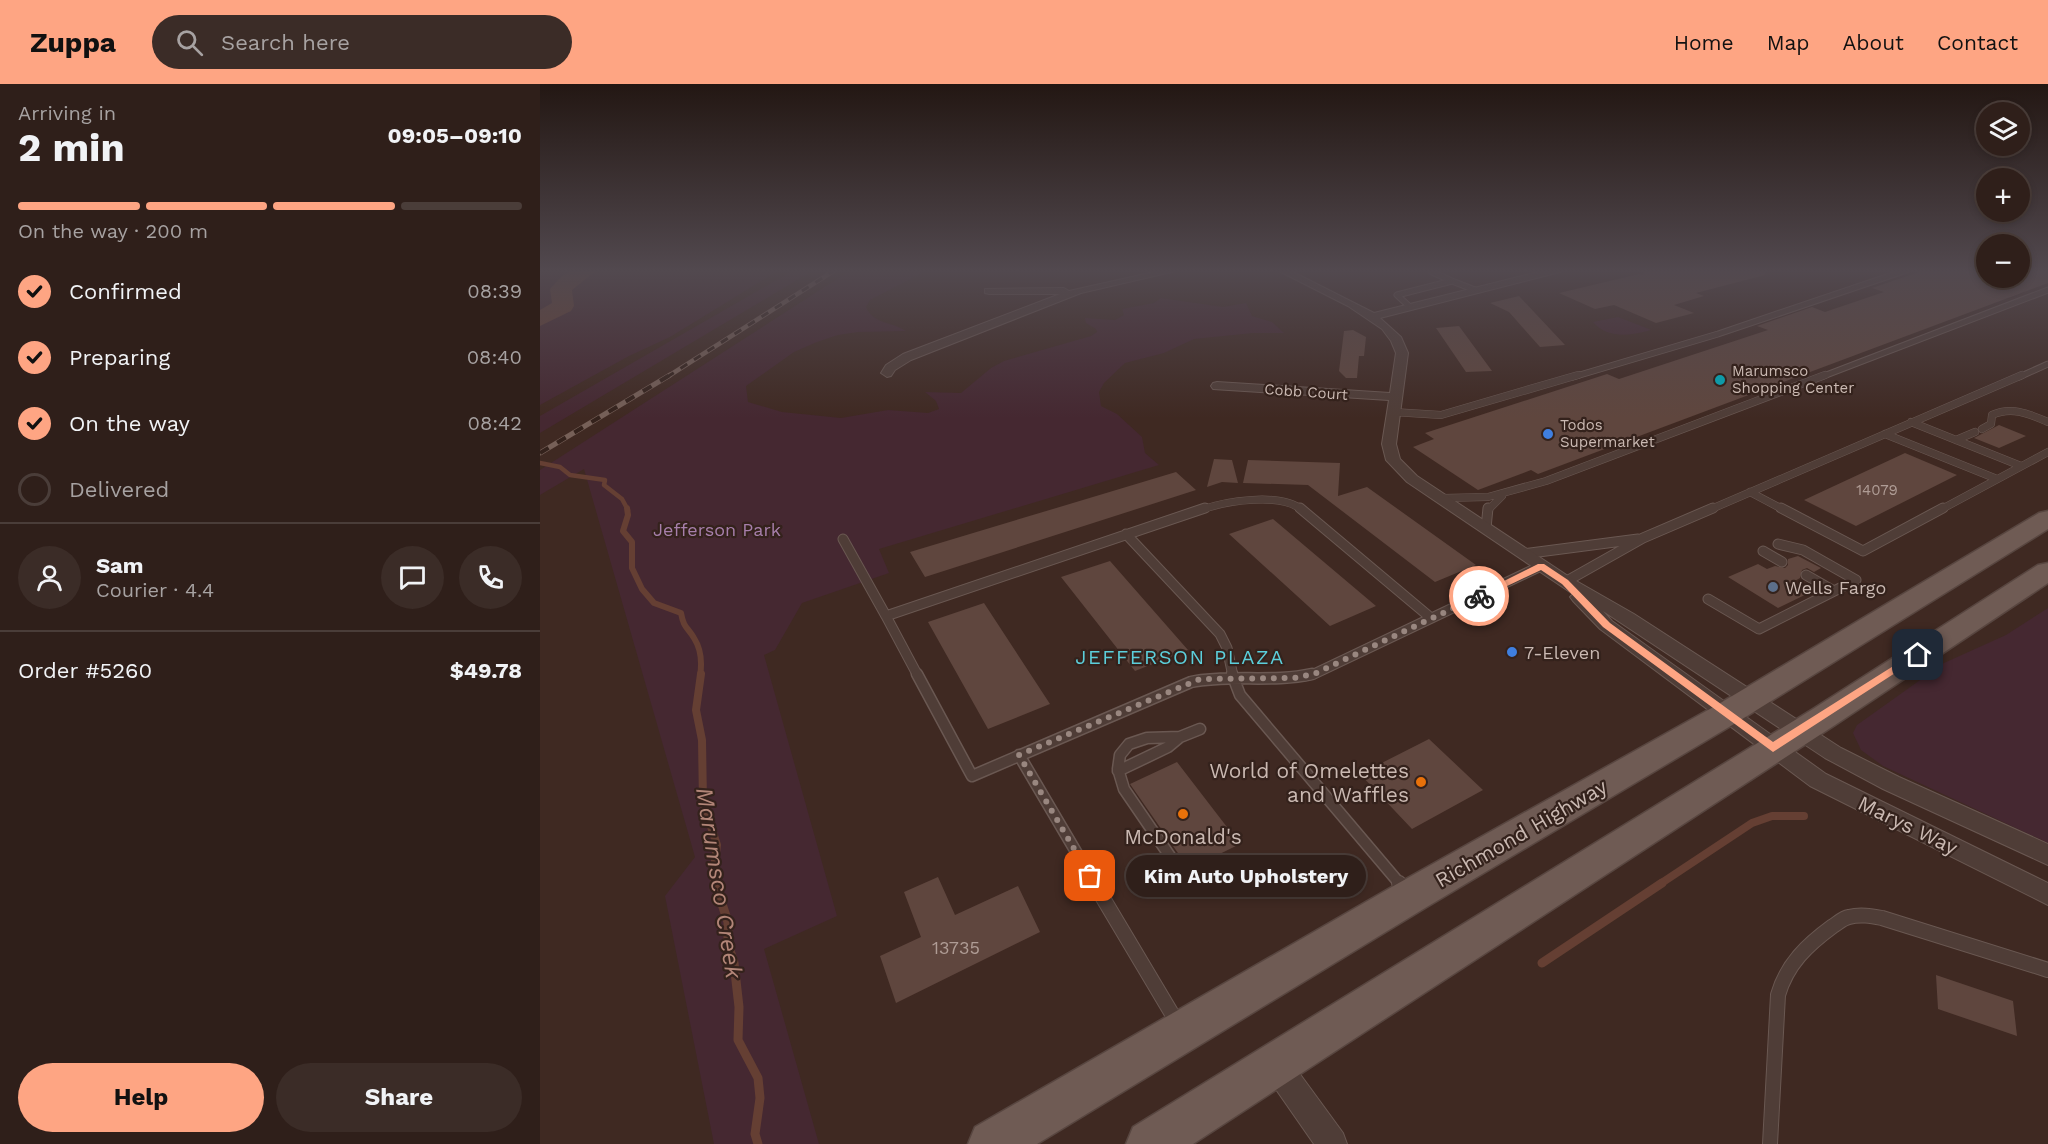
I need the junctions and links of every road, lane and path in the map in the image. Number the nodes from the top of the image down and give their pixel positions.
1 (1004, 319) edge
2 (1377, 319) edge
3 (1761, 319) edge
4 (1971, 319) edge
5 (2048, 364) edge
6 (887, 373) dead end
7 (1217, 386) dead end
8 (1395, 397) junction
9 (1393, 412) junction
10 (1911, 422) junction
11 (2048, 422) edge
12 (1983, 429) dead end
13 (1975, 432) dead end
14 (1886, 434) junction
15 (1956, 440) junction
16 (2048, 452) edge
17 (2021, 466) junction
18 (1997, 479) junction
19 (1750, 492) junction
20 (1506, 493) junction
21 (1443, 498) junction
22 (2048, 519) edge
23 (1486, 528) junction
24 (1126, 534) junction
25 (1643, 538) junction
26 (843, 539) dead end
27 (1778, 544) dead end
28 (1763, 551) dead end
29 (1523, 554) junction
30 (1782, 562) dead end
31 (1541, 566) junction
32 (1806, 575) dead end
33 (2044, 577) edge
34 (1565, 582) junction
35 (1834, 591) junction
36 (1708, 599) dead end
37 (886, 616) junction
38 (1431, 618) junction
39 (1231, 678) junction
40 (1739, 706) junction
41 (1200, 729) dead end
42 (1180, 737) junction
43 (1785, 740) junction
44 (1019, 755) junction
45 (1118, 771) junction
46 (2048, 855) edge
47 (1192, 888) dead end
48 (2048, 894) edge
49 (1411, 896) junction
50 (2048, 970) edge
51 (1183, 1031) junction
52 (1276, 1065) junction
53 (992, 1144) edge
54 (1150, 1144) edge
55 (1332, 1144) edge
56 (1770, 1144) edge

1 - 6 street
2 - 8 street
3 - 9 lane
4 - 20 lane
5 - 10 lane
7 - 8 street, Cobb Court
8 - 9 street
9 - 21 street
10 - 14 lane
10 - 15 lane
11 - 12 lane
13 - 15 lane
14 - 18 lane
14 - 19 lane
15 - 17 lane
16 - 17 lane
17 - 18 lane
18 - 19 lane
19 - 25 lane
20 - 21 lane
20 - 23 lane
21 - 23 street
22 - 40 main road, Richmond Highway
23 - 29 street
24 - 37 lane
24 - 38 lane
24 - 39 lane
25 - 29 lane
25 - 34 lane
26 - 37 lane
27 - 35 lane
28 - 30 lane
29 - 31 street
31 - 34 street
31 - 38 lane
32 - 35 lane
33 - 43 main road
34 - 40 street
35 - 36 lane
37 - 44 lane
38 - 39 lane
39 - 44 lane
39 - 49 lane
40 - 43 street
40 - 43 street
40 - 49 main road, Richmond Highway
41 - 42 lane
42 - 45 lane
42 - 45 lane
43 - 46 street, Marys Way
43 - 48 street, Marys Way
43 - 52 main road
44 - 51 lane
45 - 47 lane
49 - 51 main road, Richmond Highway
50 - 56 lane
51 - 53 main road, Richmond Highway
52 - 54 main road
52 - 55 street

